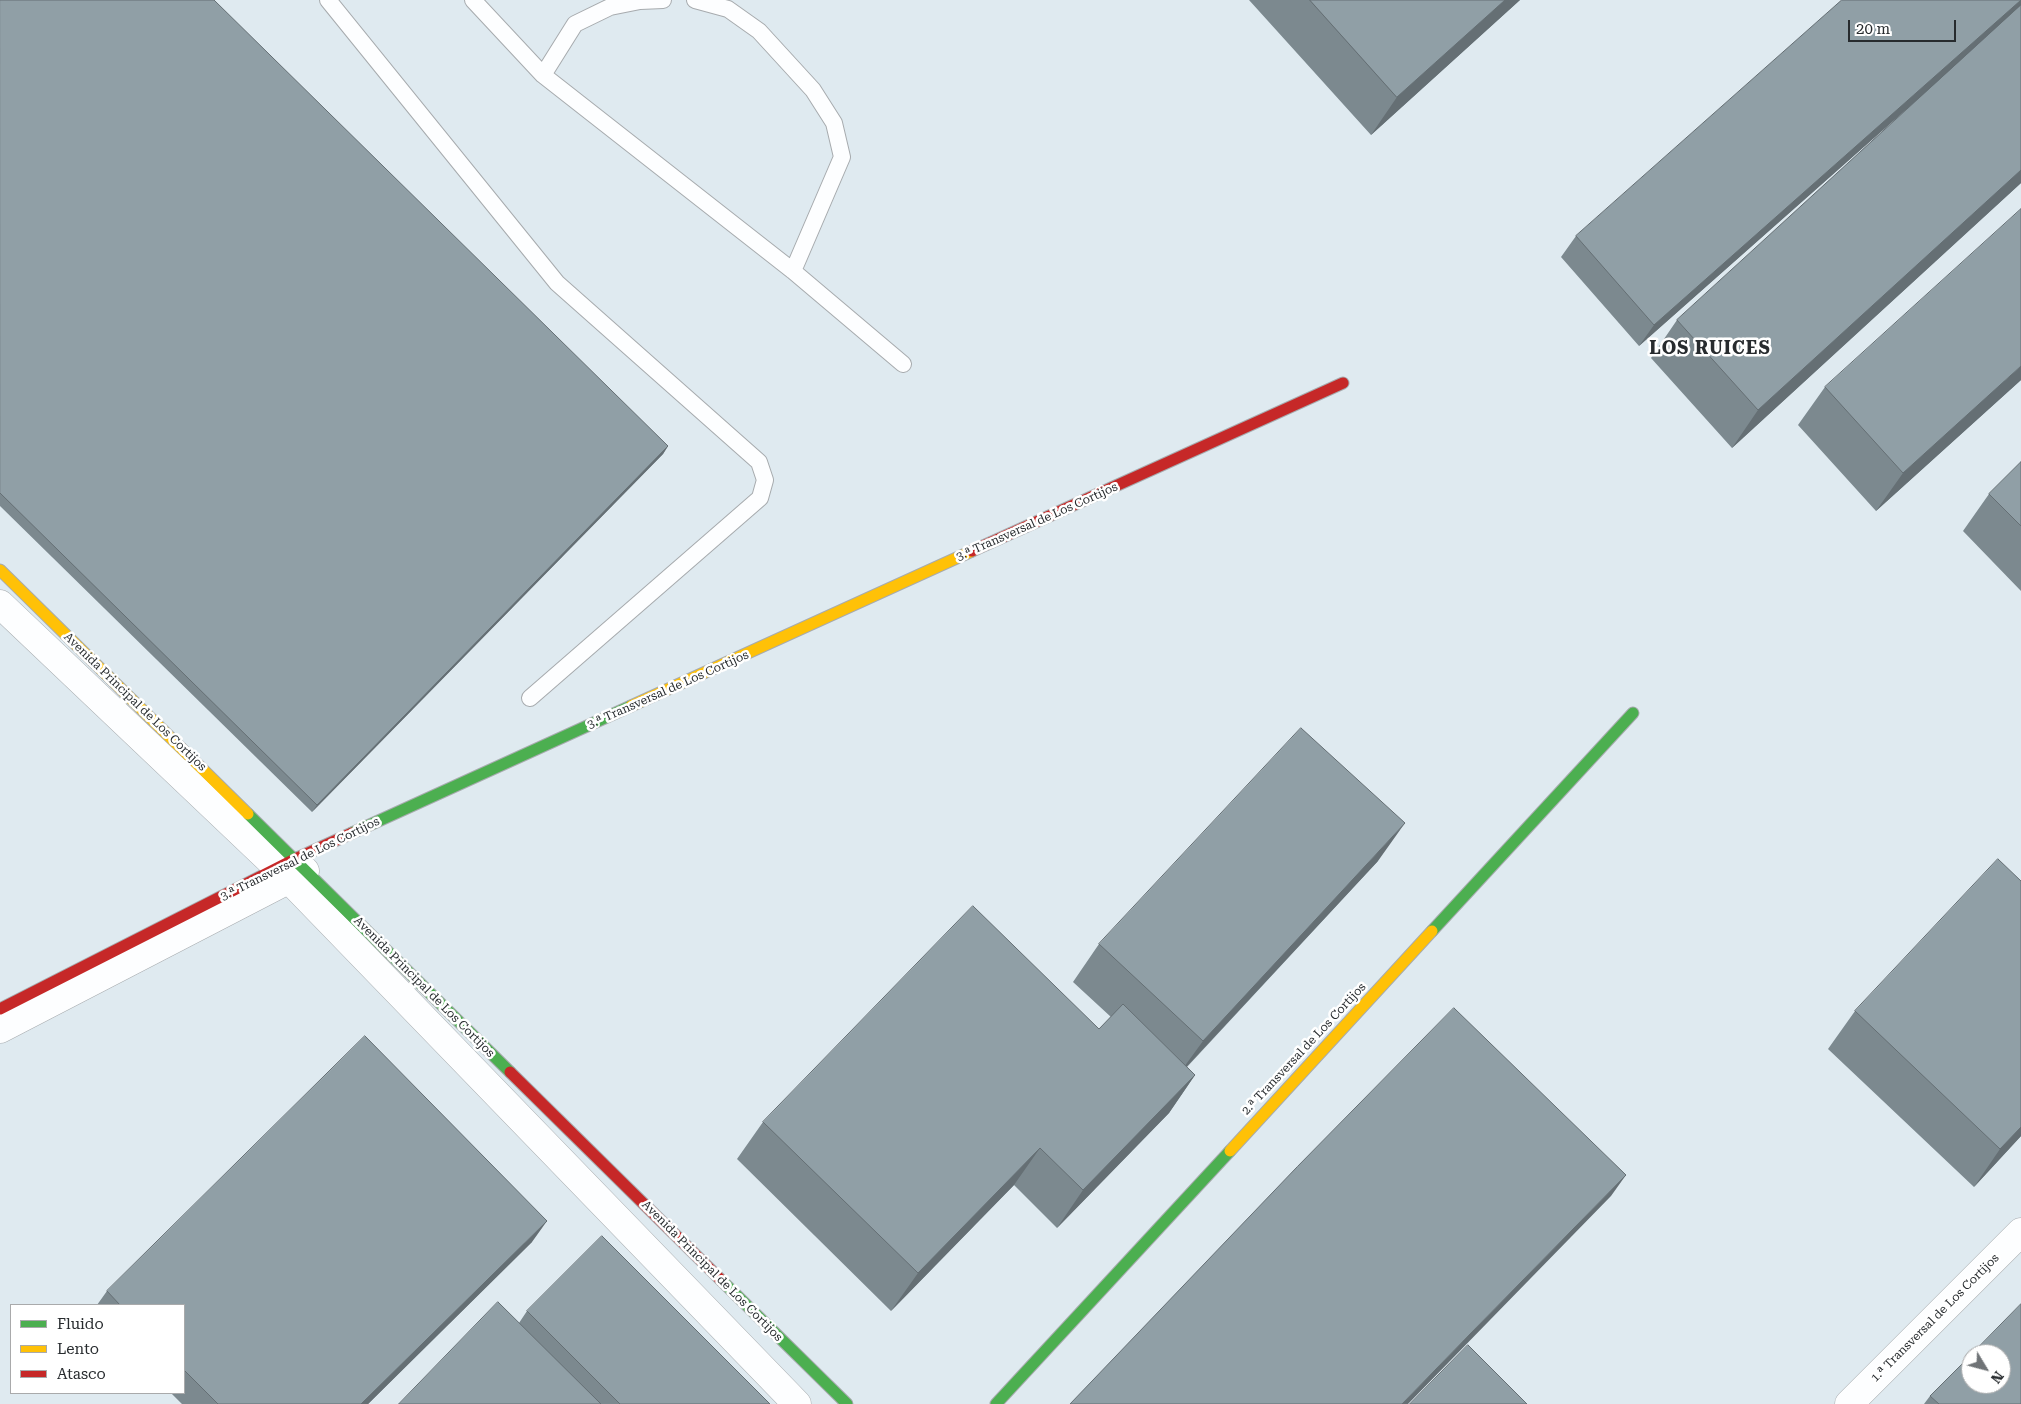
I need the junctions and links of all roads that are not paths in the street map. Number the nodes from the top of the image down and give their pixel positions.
1 (328, 0) edge
2 (473, 0) edge
3 (663, 0) edge
4 (695, 0) edge
5 (543, 75) junction
6 (793, 270) junction
7 (903, 364) dead end
8 (1342, 383) dead end
9 (0, 570) edge
10 (0, 604) edge
11 (530, 698) dead end
12 (1633, 713) dead end
13 (292, 869) junction
14 (0, 1009) edge
15 (0, 1029) edge
16 (2018, 1241) edge
17 (798, 1404) edge
18 (846, 1404) edge
19 (996, 1404) edge
20 (1849, 1404) edge

1 - 11 lane
2 - 5 lane
3 - 5 lane
4 - 6 lane
5 - 6 lane
6 - 7 lane
8 - 13 street, 3.ª Transversal de Los Cortijos
9 - 13 street, Avenida Principal de Los Cortijos
10 - 13 street, Avenida Principal de Los Cortijos
12 - 19 street, 2.ª Transversal de Los Cortijos
13 - 14 street, 3.ª Transversal de Los Cortijos
13 - 15 street, 3.ª Transversal de Los Cortijos
13 - 17 street, Avenida Principal de Los Cortijos
13 - 18 street, Avenida Principal de Los Cortijos
16 - 20 street, 1.ª Transversal de Los Cortijos

